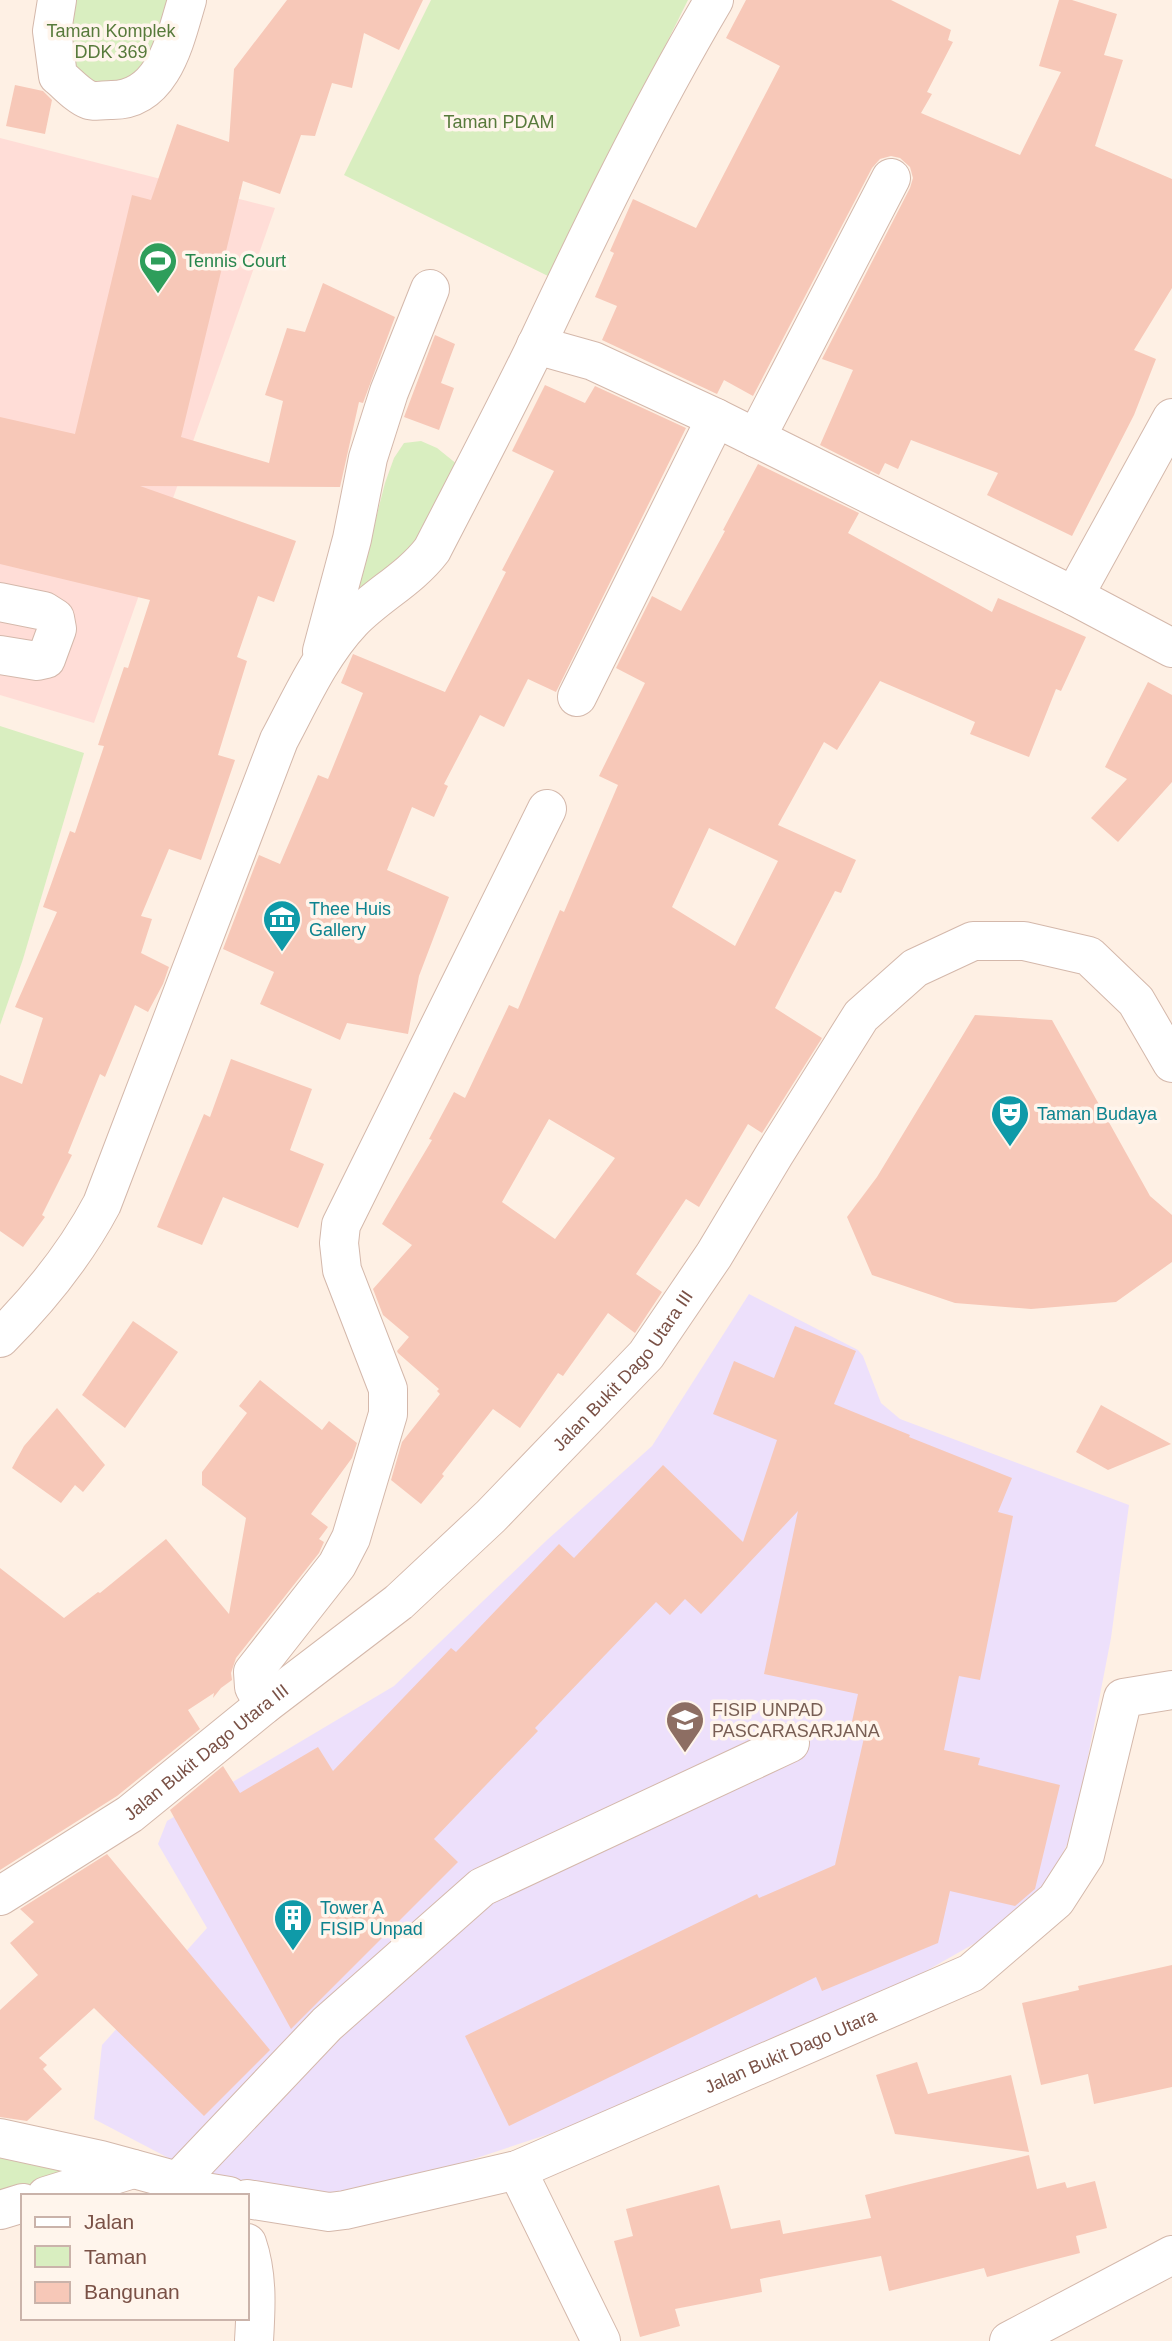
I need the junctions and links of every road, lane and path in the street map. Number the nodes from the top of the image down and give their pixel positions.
1 (57, 0) edge
2 (187, 0) edge
3 (714, 0) edge
4 (891, 178) dead end
5 (430, 289) dead end
6 (536, 345) junction
7 (716, 418) junction
8 (1172, 418) edge
9 (756, 438) junction
10 (1074, 596) junction
11 (0, 603) edge
12 (1172, 648) edge
13 (0, 655) edge
14 (317, 666) junction
15 (578, 697) dead end
16 (547, 809) dead end
17 (1172, 1062) edge
18 (0, 1338) edge
19 (1172, 1690) edge
20 (264, 1705) junction
21 (790, 1743) dead end
22 (0, 1896) edge
23 (0, 2138) edge
24 (133, 2169) junction
25 (517, 2170) junction
26 (203, 2191) edge
27 (52, 2194) edge
28 (248, 2199) edge
29 (21, 2204) edge
30 (0, 2210) edge
31 (248, 2246) edge
32 (1172, 2255) edge
33 (254, 2341) edge
34 (601, 2341) edge
35 (1009, 2341) edge

1 - 2 street
3 - 6 street
4 - 9 street
5 - 14 street
6 - 7 street
6 - 14 street
7 - 9 street
7 - 15 street
8 - 10 street
9 - 10 street
10 - 12 street
11 - 13 street
14 - 18 street
16 - 20 street
17 - 20 street, Jalan Bukit Dago Utara III
19 - 25 street, Jalan Bukit Dago Utara
20 - 22 street, Jalan Bukit Dago Utara III
21 - 26 street
23 - 24 street
24 - 26 street
24 - 27 street
25 - 28 street, Jalan Bukit Dago Utara
25 - 34 street
29 - 30 street
31 - 33 street
32 - 35 street

